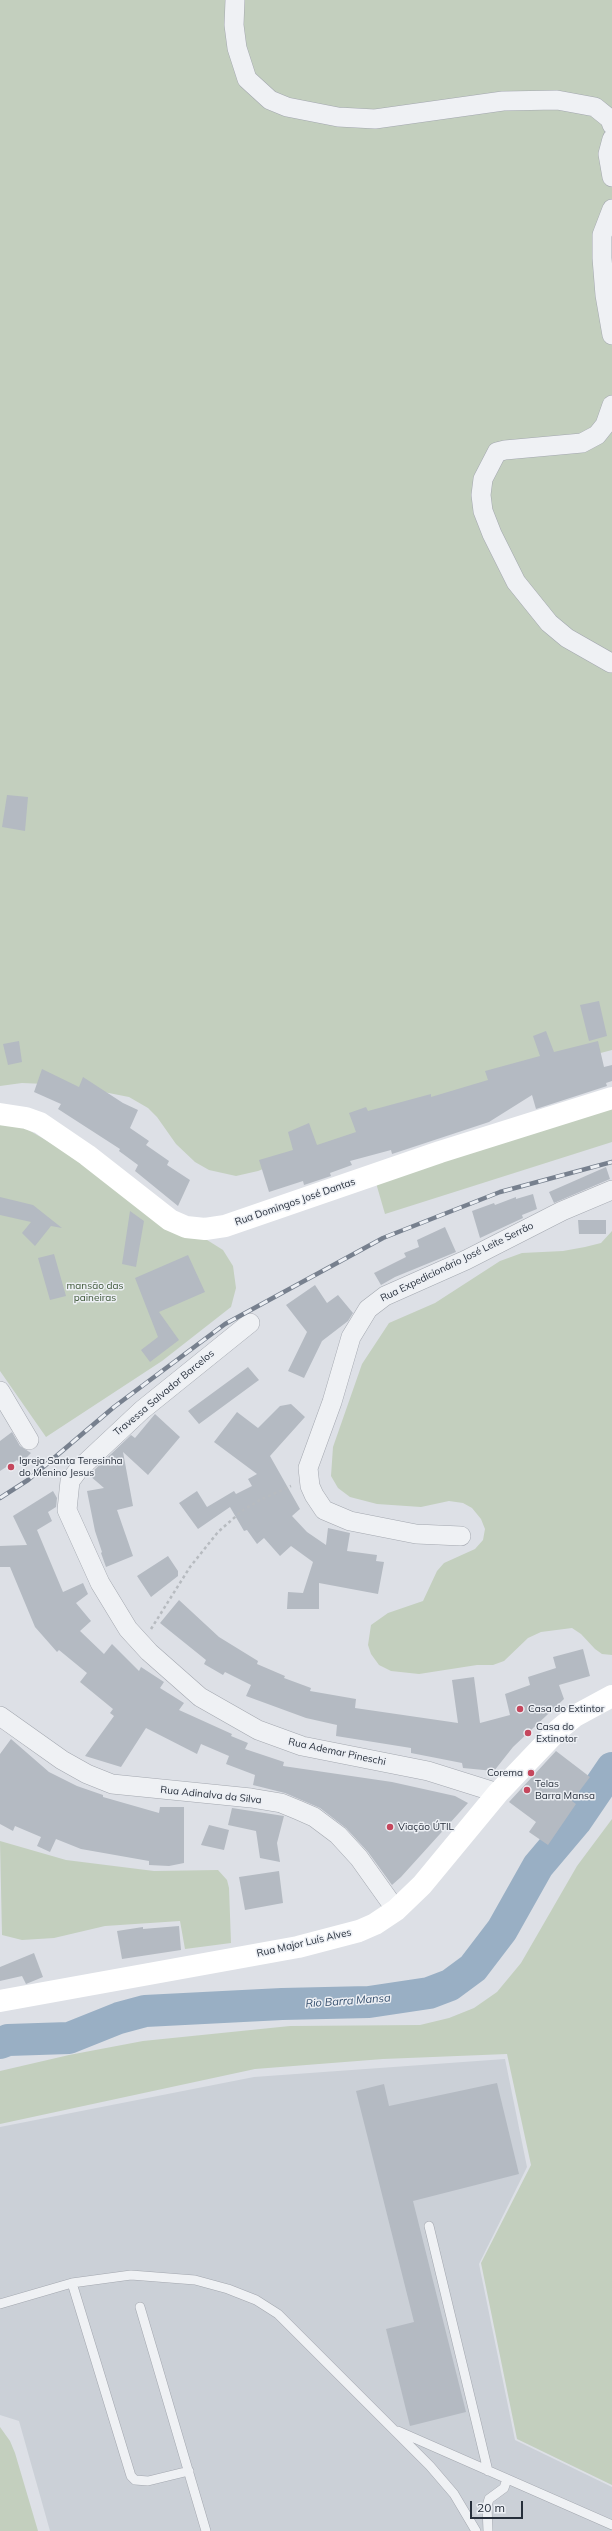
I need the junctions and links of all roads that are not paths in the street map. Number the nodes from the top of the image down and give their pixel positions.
1 (235, 0) edge
2 (612, 125) edge
3 (612, 139) edge
4 (612, 177) edge
5 (612, 209) edge
6 (612, 335) edge
7 (612, 405) edge
8 (611, 663) edge
9 (612, 1098) edge
10 (0, 1114) edge
11 (612, 1190) edge
12 (250, 1323) dead end
13 (0, 1391) edge
14 (29, 1440) dead end
15 (67, 1510) joint
16 (461, 1536) dead end
17 (612, 1696) edge
18 (0, 1716) edge
19 (498, 1793) junction
20 (396, 1910) junction
21 (0, 2001) edge
22 (429, 2226) dead end
23 (72, 2283) junction
24 (0, 2304) edge
25 (140, 2307) dead end
26 (391, 2428) junction
27 (189, 2471) junction
28 (488, 2471) junction
29 (507, 2479) junction
30 (612, 2525) edge
31 (206, 2531) edge
32 (476, 2531) edge
33 (488, 2531) edge

1 - 2 street
3 - 4 street
5 - 6 street
7 - 8 street
9 - 10 street, Rua Domingos José Dantas
11 - 16 street, Rua Expedicionário José Leite Serrão
12 - 15 street, Travessa Salvador Barcelos
13 - 14 street
15 - 19 street, Rua Ademar Pineschi
17 - 19 street, Rua Major Luís Alves
18 - 20 street, Rua Adinalva da Silva
19 - 20 street, Rua Major Luís Alves
20 - 21 street, Rua Major Luís Alves
22 - 28 lane
23 - 24 lane
23 - 26 lane
23 - 27 lane
25 - 27 lane
26 - 28 lane
26 - 32 lane
27 - 31 lane
28 - 29 lane
29 - 30 lane
29 - 33 lane

